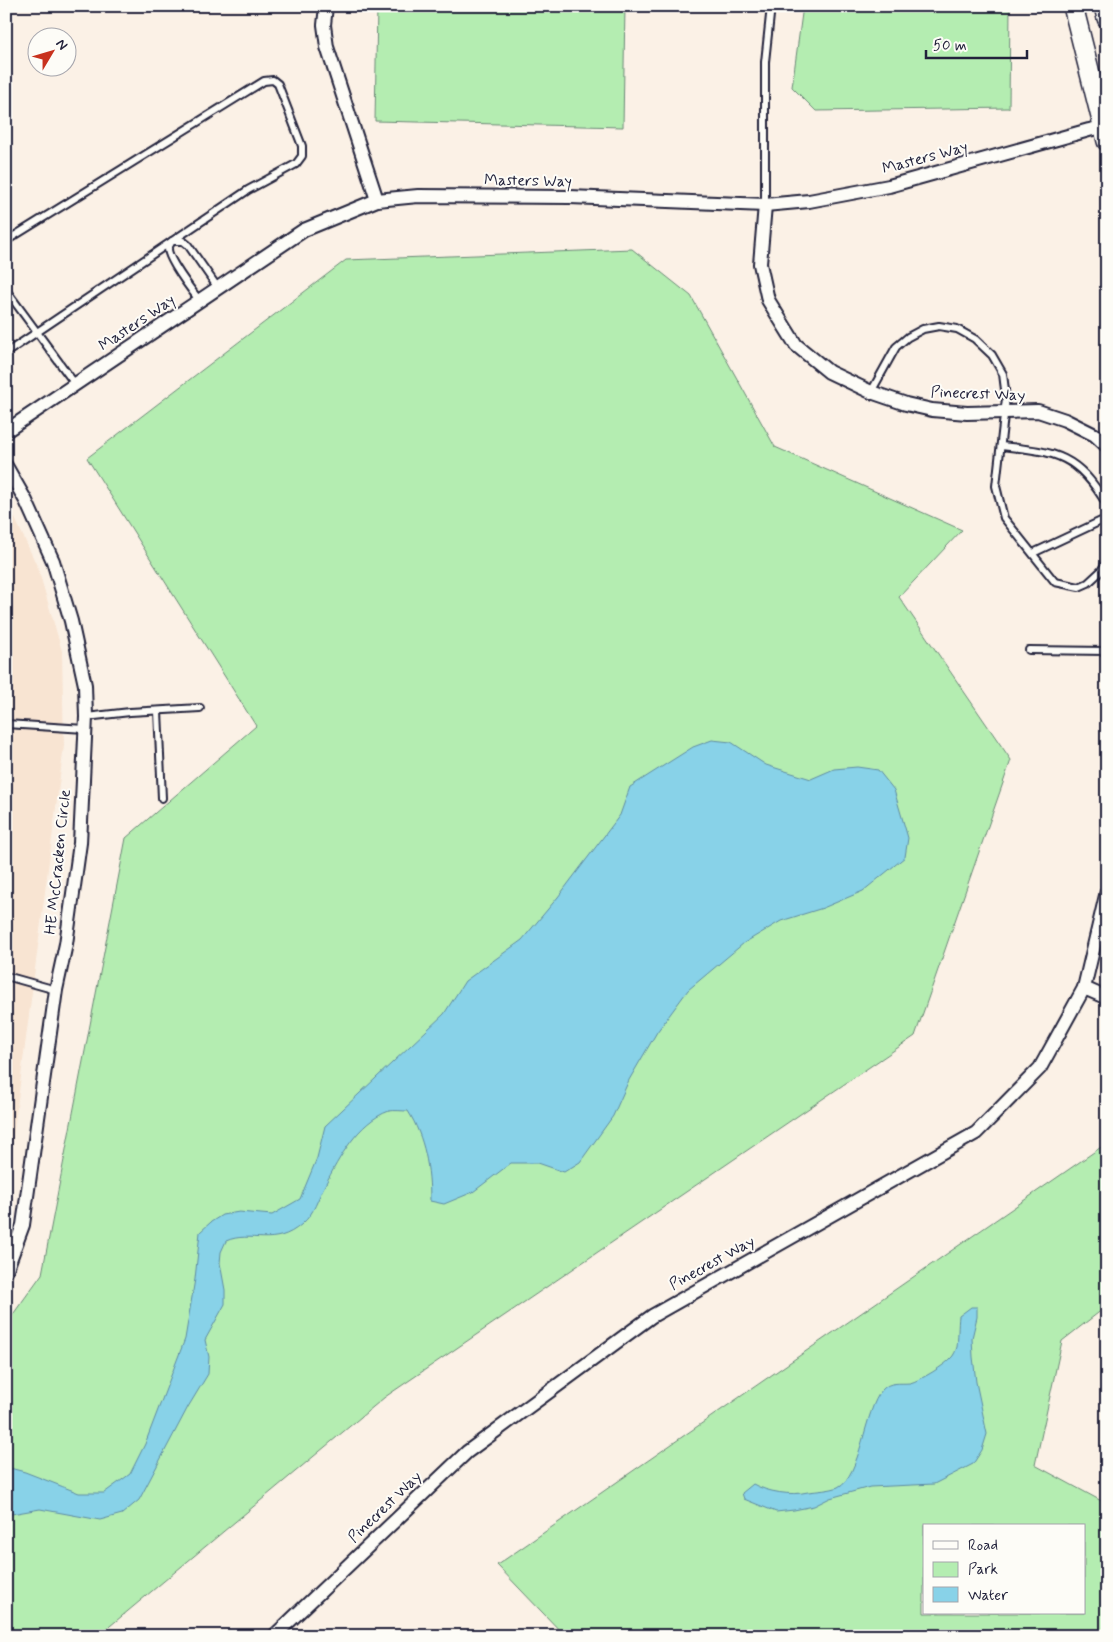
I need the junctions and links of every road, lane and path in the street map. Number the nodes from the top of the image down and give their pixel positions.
1 (326, 6) edge
2 (771, 6) edge
3 (1073, 6) edge
4 (1104, 6) edge
5 (1107, 18) edge
6 (1106, 131) edge
7 (377, 200) junction
8 (766, 205) junction
9 (6, 241) edge
10 (172, 241) junction
11 (218, 288) junction
12 (6, 290) edge
13 (199, 300) junction
14 (37, 332) junction
15 (6, 353) edge
16 (75, 384) junction
17 (871, 392) junction
18 (1004, 412) junction
19 (6, 431) edge
20 (1000, 446) junction
21 (1107, 446) edge
22 (6, 466) edge
23 (1107, 505) edge
24 (1107, 525) edge
25 (1032, 553) junction
26 (1107, 561) edge
27 (1029, 650) dead end
28 (1107, 651) edge
29 (200, 708) dead end
30 (158, 711) junction
31 (86, 723) junction
32 (6, 724) edge
33 (162, 798) dead end
34 (1107, 891) edge
35 (6, 976) edge
36 (1084, 988) junction
37 (56, 990) junction
38 (1107, 998) edge
39 (6, 1271) edge
40 (274, 1636) edge

1 - 7 street
2 - 8 lane
3 - 6 main road
4 - 5 main road
6 - 8 street, Masters Way
7 - 8 street, Masters Way
7 - 11 street, Masters Way
8 - 17 street, Pinecrest Way
9 - 10 lane
10 - 11 lane
10 - 13 lane
10 - 14 lane
11 - 13 street, Masters Way
12 - 14 lane
13 - 16 street, Masters Way
14 - 15 lane
14 - 16 lane
16 - 19 street, Masters Way
17 - 18 street, Pinecrest Way
17 - 18 lane
18 - 20 lane
18 - 21 street, Pinecrest Way
20 - 23 lane
20 - 25 lane
22 - 31 street, HE McCracken Circle
24 - 25 lane
25 - 26 lane
27 - 28 lane
29 - 30 lane
30 - 31 lane
30 - 33 lane
31 - 32 lane
31 - 37 street, HE McCracken Circle
34 - 36 street, Pinecrest Way
35 - 37 lane
36 - 38 street
36 - 40 street, Pinecrest Way
37 - 39 street, HE McCracken Circle

